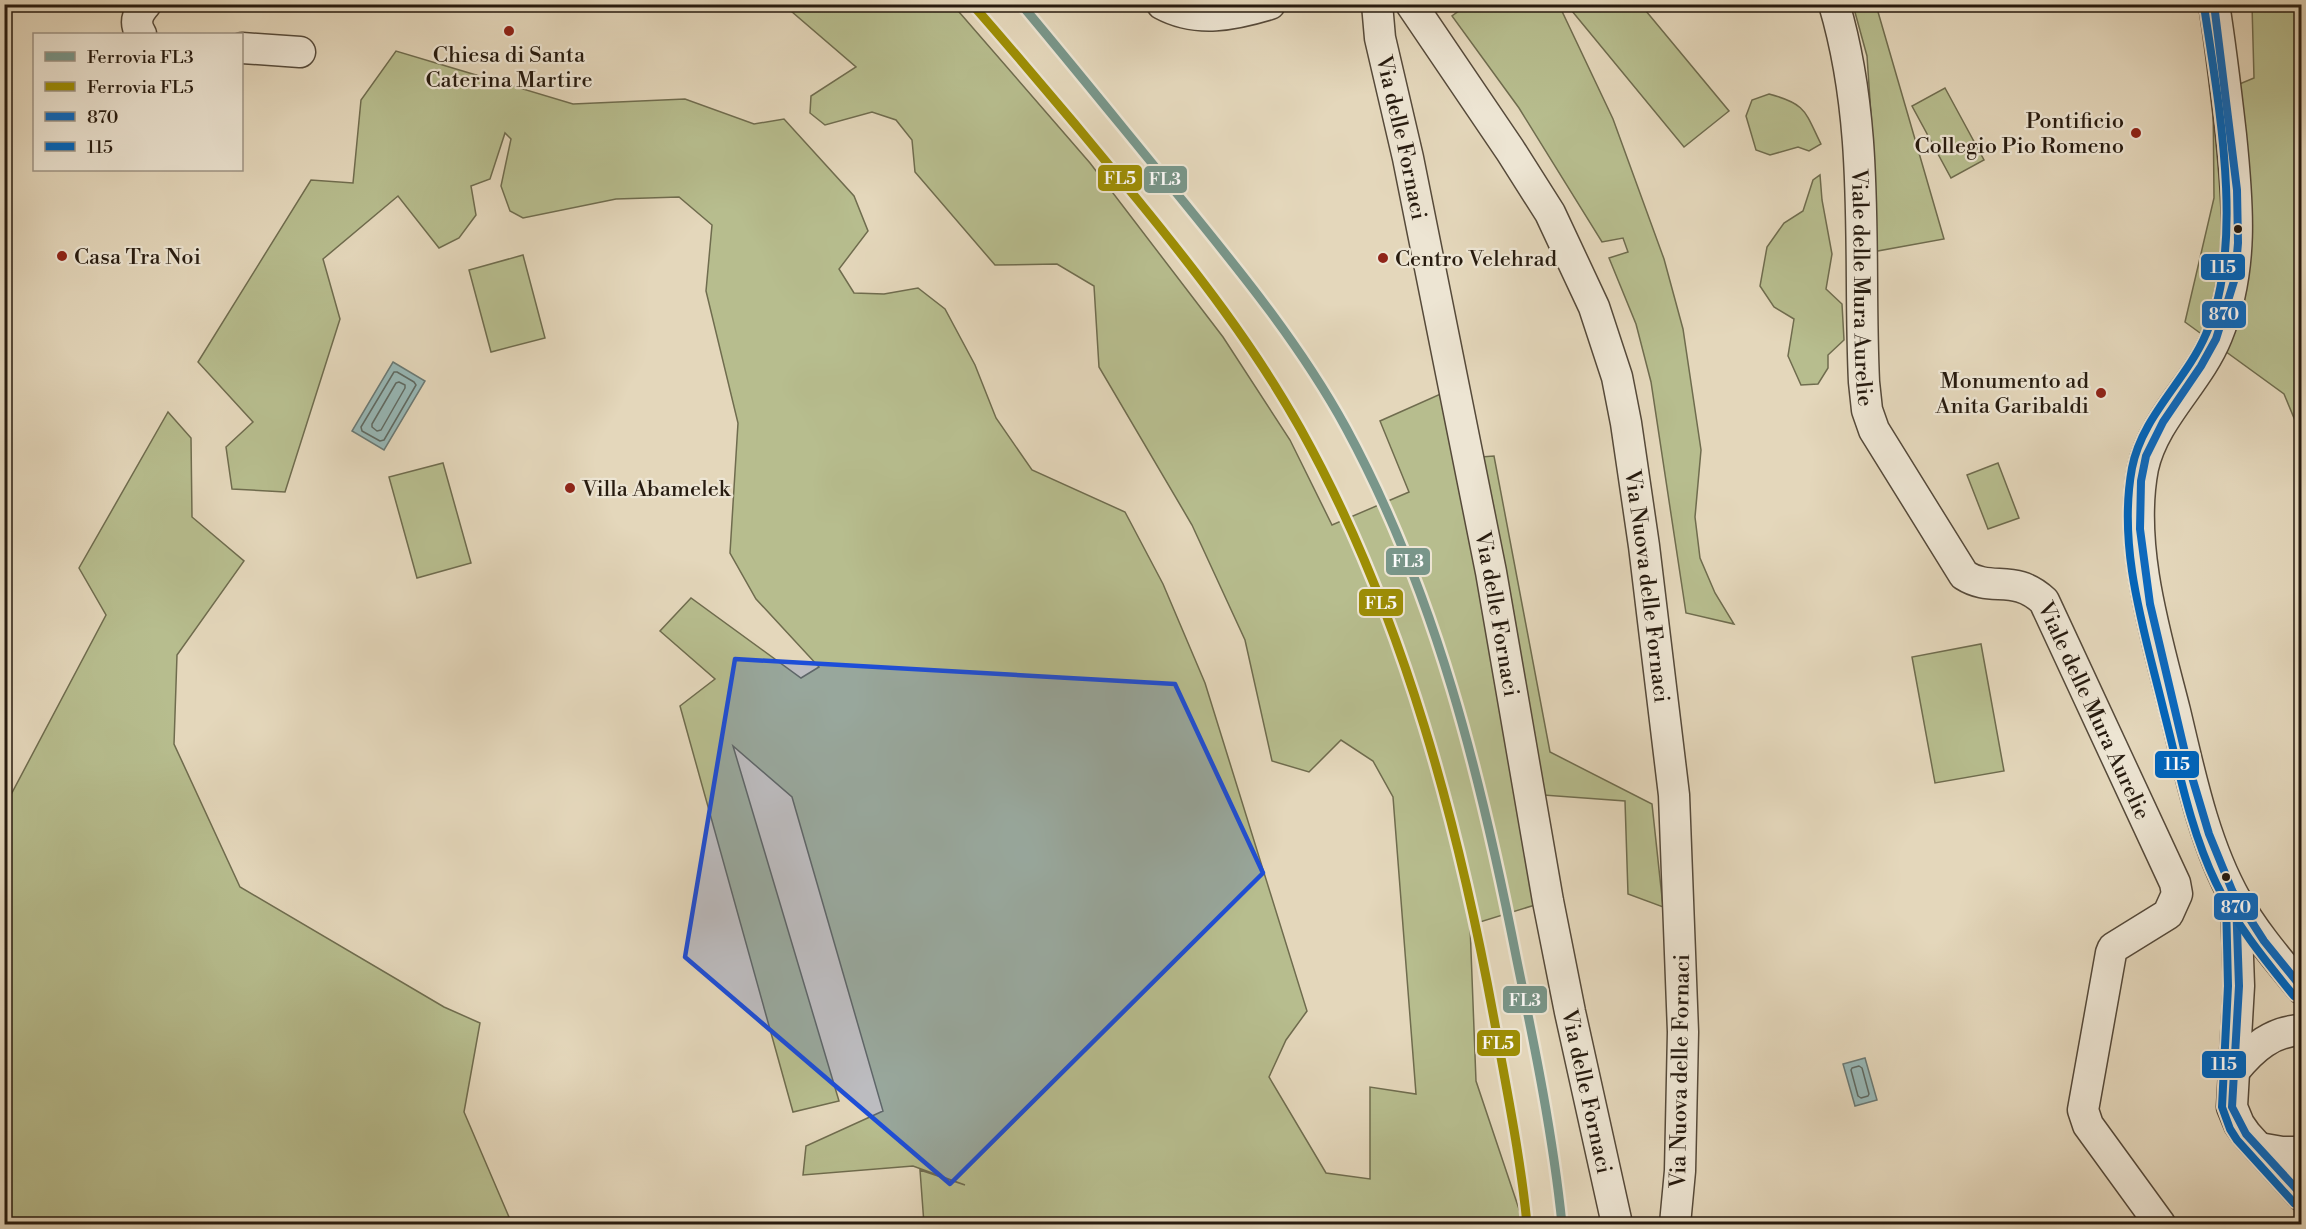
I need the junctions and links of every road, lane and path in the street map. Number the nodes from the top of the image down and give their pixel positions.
1 (146, 4) edge
2 (1162, 4) edge
3 (1270, 4) edge
4 (1377, 4) edge
5 (1411, 4) edge
6 (1834, 4) edge
7 (2214, 4) edge
8 (141, 33) edge
9 (243, 48) edge
10 (300, 52) dead end
11 (2236, 900) junction
12 (2301, 989) edge
13 (2301, 1030) edge
14 (2235, 1070) junction
15 (2259, 1148) junction
16 (2301, 1152) edge
17 (2301, 1196) edge
18 (1617, 1224) edge
19 (1675, 1224) edge
20 (2160, 1224) edge

1 - 8 street
2 - 3 street
4 - 18 street, Via delle Fornaci
5 - 19 street, Via Nuova delle Fornaci
6 - 20 street, Viale delle Mura Aurelie
7 - 11 street
9 - 10 street
11 - 12 street
11 - 14 street
13 - 14 street
14 - 15 street
15 - 16 street
15 - 17 street

